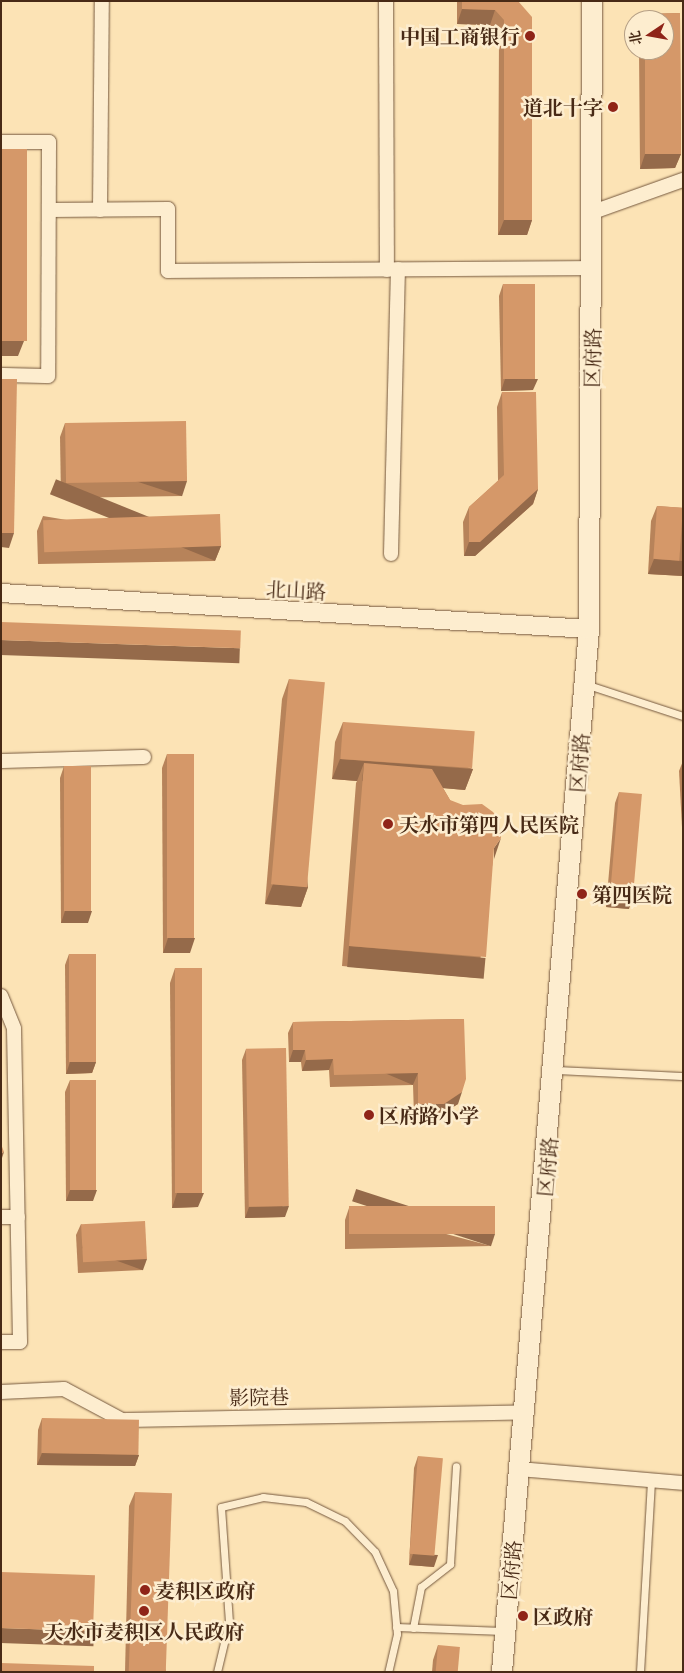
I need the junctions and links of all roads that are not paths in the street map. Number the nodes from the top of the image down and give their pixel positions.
1 (102, 1) edge
2 (386, 1) edge
3 (592, 1) edge
4 (1, 142) edge
5 (683, 180) edge
6 (48, 210) junction
7 (100, 210) junction
8 (593, 212) junction
9 (593, 268) junction
10 (393, 270) junction
11 (1, 375) edge
12 (391, 554) dead end
13 (1, 593) edge
14 (589, 629) junction
15 (585, 684) junction
16 (683, 716) edge
17 (144, 757) dead end
18 (1, 761) edge
19 (1, 996) edge
20 (555, 1070) junction
21 (683, 1076) edge
22 (18, 1217) junction
23 (1, 1218) edge
24 (1, 1342) edge
25 (1, 1392) edge
26 (525, 1412) junction
27 (456, 1466) dead end
28 (520, 1469) junction
29 (651, 1480) junction
30 (683, 1483) edge
31 (396, 1627) junction
32 (413, 1628) junction
33 (506, 1632) junction
34 (217, 1672) edge
35 (388, 1672) edge
36 (502, 1672) edge
37 (640, 1672) edge

1 - 7 street
2 - 10 street
3 - 8 main road, 区府路
4 - 6 street
5 - 8 street
6 - 7 street
6 - 11 street
7 - 10 street
8 - 9 main road, 区府路
9 - 10 street
9 - 14 main road, 区府路
10 - 12 street
13 - 14 street, 北山路
14 - 15 main road, 区府路
15 - 16 lane
15 - 20 main road, 区府路
17 - 18 street
19 - 22 street
20 - 21 lane
20 - 26 main road, 区府路
22 - 23 street
22 - 24 street
25 - 26 street, 影院巷
26 - 28 main road, 区府路
27 - 32 lane
28 - 29 street
28 - 33 main road, 区府路
29 - 30 street
29 - 37 lane
31 - 32 lane
31 - 34 lane
31 - 35 lane
32 - 33 lane
33 - 36 main road, 区府路

